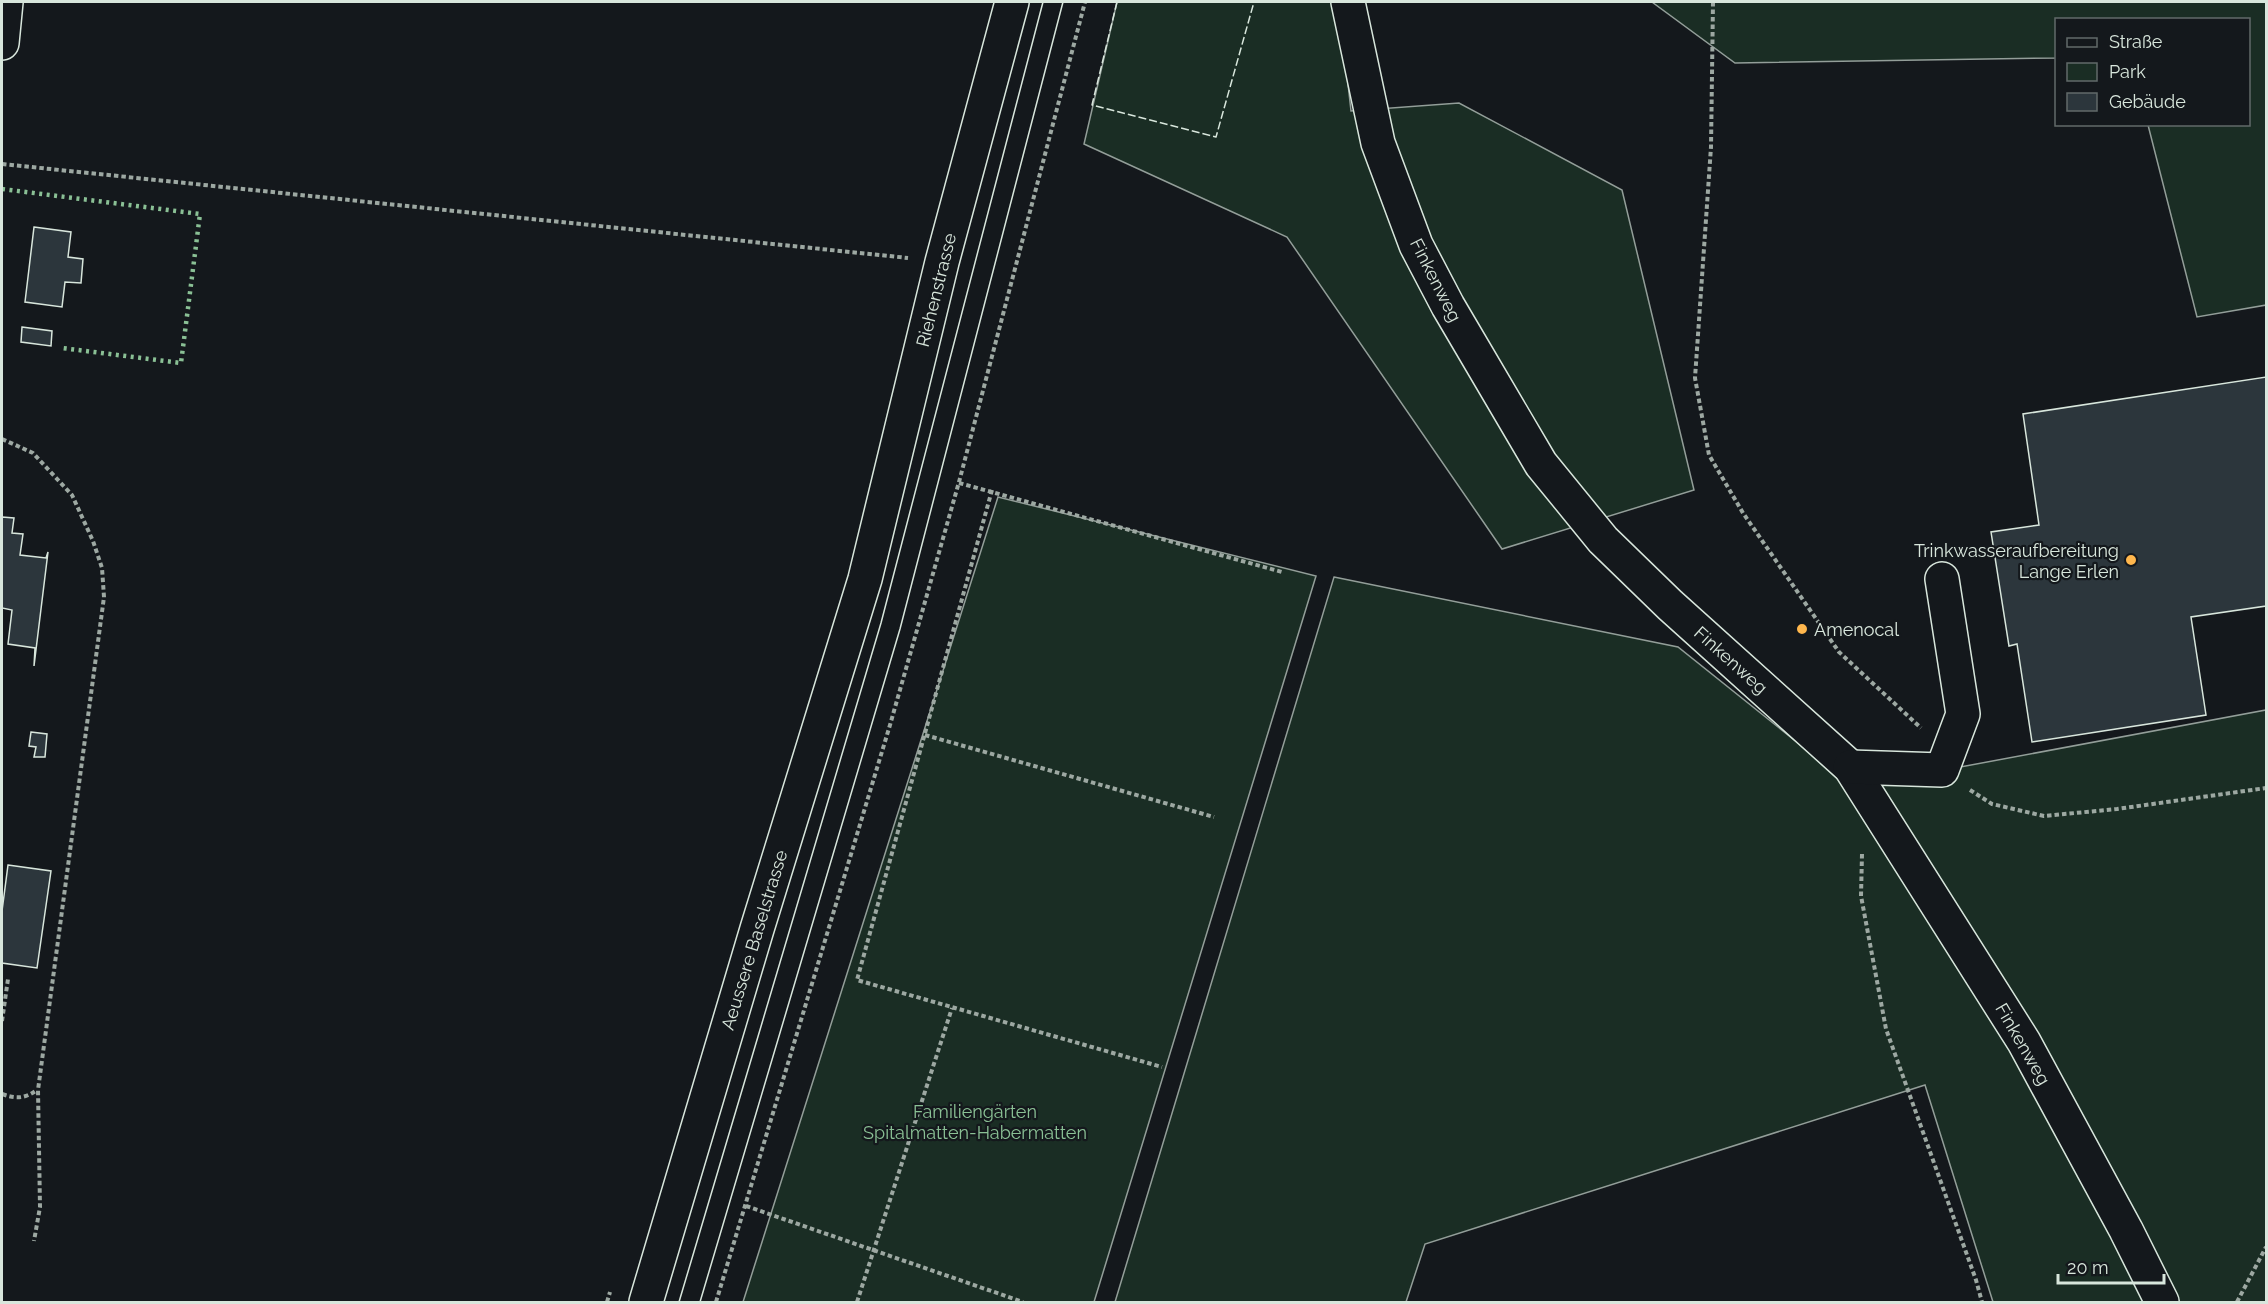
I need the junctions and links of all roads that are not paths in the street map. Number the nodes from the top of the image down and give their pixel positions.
1 (6, 2) edge
2 (1012, 2) edge
3 (1348, 2) edge
4 (2, 43) edge
5 (865, 579) joint
6 (1942, 579) dead end
7 (1850, 767) junction
8 (646, 1302) edge
9 (2162, 1302) edge

1 - 4 main road
2 - 5 main road, Riehenstrasse
3 - 7 main road, Finkenweg
5 - 8 main road, Aeussere Baselstrasse
6 - 7 main road
7 - 9 main road, Finkenweg

